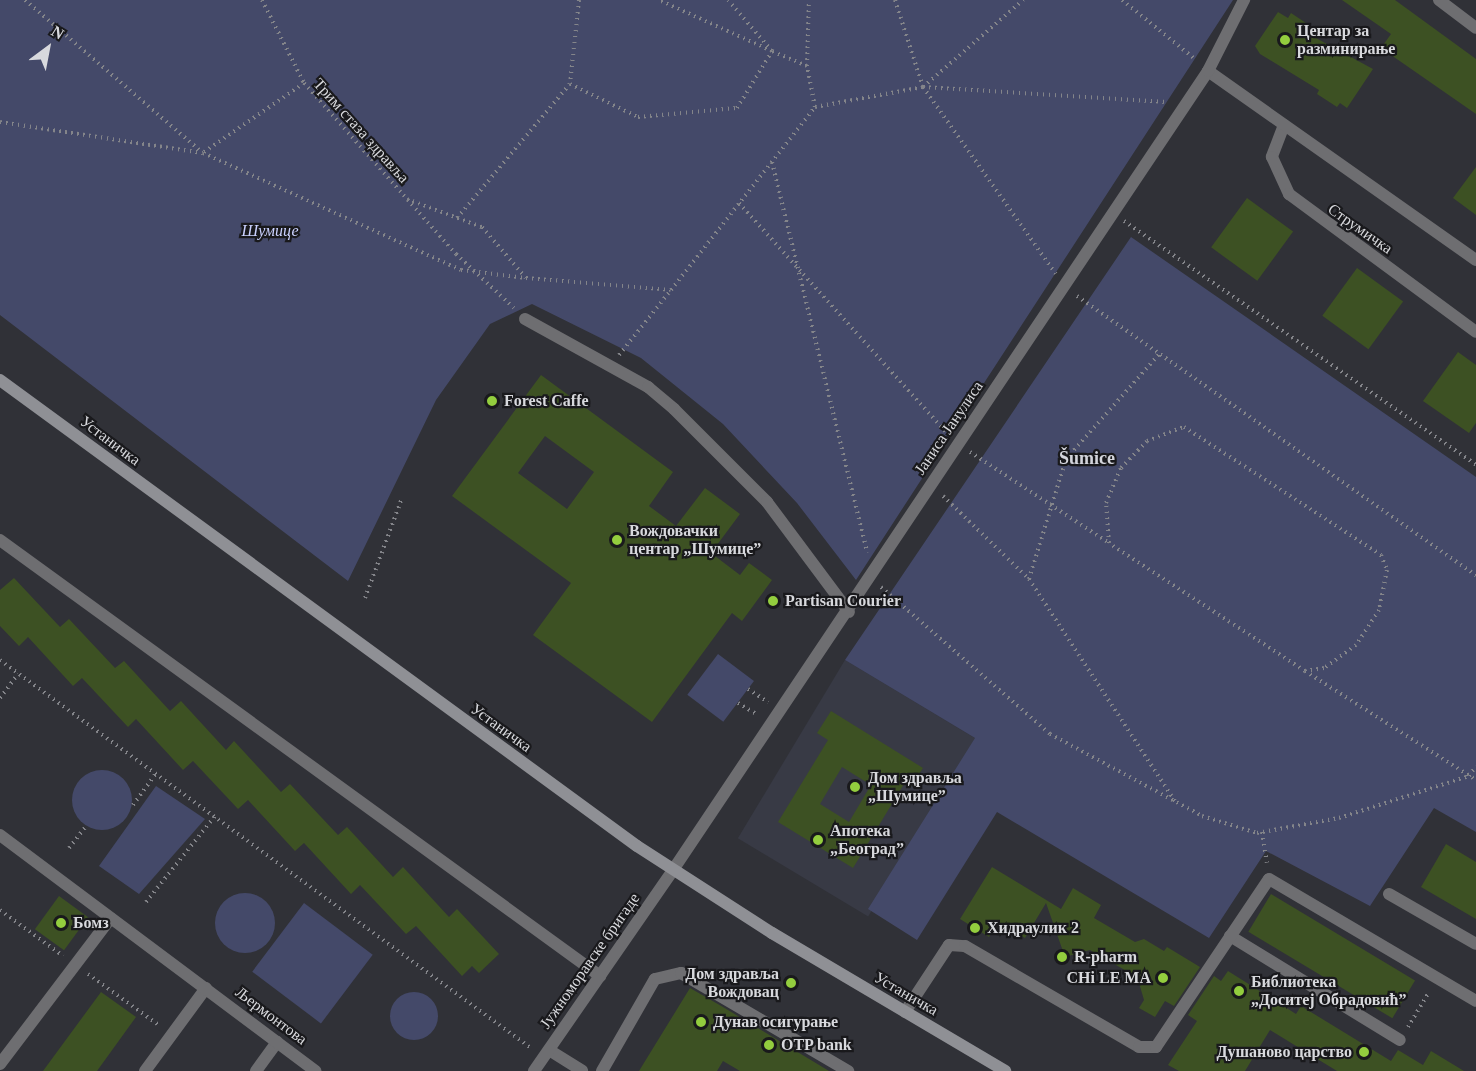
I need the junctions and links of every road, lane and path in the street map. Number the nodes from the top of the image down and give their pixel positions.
1 (25, 0) edge
2 (261, 0) edge
3 (579, 0) edge
4 (658, 0) edge
5 (728, 0) edge
6 (809, 0) edge
7 (895, 0) edge
8 (1023, 0) edge
9 (1122, 0) edge
10 (1244, 0) edge
11 (1439, 0) edge
12 (1476, 28) edge
13 (772, 51) junction
14 (807, 66) junction
15 (1208, 70) junction
16 (304, 83) junction
17 (570, 84) junction
18 (923, 87) junction
19 (1177, 103) dead end
20 (815, 107) junction
21 (0, 122) edge
22 (1284, 125) junction
23 (203, 153) junction
24 (772, 162) junction
25 (407, 199) junction
26 (739, 203) junction
27 (1114, 214) junction
28 (457, 218) junction
29 (1476, 260) edge
30 (798, 268) junction
31 (477, 271) junction
32 (526, 278) junction
33 (1065, 287) junction
34 (671, 290) junction
35 (525, 319) joint
36 (1476, 332) edge
37 (1160, 353) junction
38 (611, 366) junction
39 (0, 380) edge
40 (958, 445) junction
41 (1476, 465) edge
42 (931, 484) junction
43 (402, 498) dead end
44 (1052, 505) junction
45 (0, 540) edge
46 (1109, 543) junction
47 (1476, 575) edge
48 (872, 576) junction
49 (1029, 579) junction
50 (364, 598) dead end
51 (849, 612) junction
52 (0, 660) edge
53 (1305, 671) junction
54 (18, 674) junction
55 (748, 689) dead end
56 (0, 698) edge
57 (738, 703) dead end
58 (780, 710) junction
59 (771, 724) junction
60 (1476, 766) edge
61 (156, 773) junction
62 (1470, 776) junction
63 (1476, 780) edge
64 (1176, 802) junction
65 (133, 805) dead end
66 (216, 816) junction
67 (86, 826) dead end
68 (1262, 832) junction
69 (0, 835) edge
70 (69, 848) dead end
71 (673, 870) junction
72 (1269, 879) junction
73 (1389, 894) dead end
74 (146, 902) dead end
75 (0, 910) edge
76 (111, 918) junction
77 (1230, 936) junction
78 (1476, 944) edge
79 (75, 964) junction
80 (600, 976) junction
81 (1437, 979) junction
82 (206, 988) junction
83 (1476, 1001) edge
84 (904, 1012) junction
85 (171, 1034) junction
86 (1400, 1040) joint
87 (277, 1041) junction
88 (546, 1054) junction
89 (0, 1064) edge
90 (145, 1071) edge
91 (256, 1071) edge
92 (316, 1071) edge
93 (534, 1071) edge
94 (582, 1071) edge
95 (602, 1071) edge
96 (848, 1071) edge
97 (1005, 1071) edge

1 - 23 path
2 - 16 path
3 - 17 path
4 - 13 path
5 - 13 path
6 - 14 path
7 - 18 path
8 - 18 path
9 - 15 path
10 - 15 street, Јаниса Јанулиса
11 - 12 street
13 - 14 path
13 - 17 path
14 - 20 path
15 - 22 street
15 - 27 street, Јаниса Јанулиса
16 - 23 path, Трим стаза здравља
16 - 25 path, Трим стаза здравља
17 - 28 path
18 - 19 path
18 - 20 path
18 - 33 path
20 - 24 path
21 - 23 path
22 - 29 street
22 - 36 street, Струмичка
23 - 31 path
24 - 26 path
24 - 30 path
25 - 28 path, Трим стаза здравља
25 - 31 path
26 - 30 path
26 - 34 path
27 - 33 street, Јаниса Јанулиса
27 - 41 path
28 - 32 path, Трим стаза здравља
30 - 40 path
30 - 48 path
31 - 32 path
31 - 35 path
32 - 34 path
33 - 37 path
33 - 40 street, Јаниса Јанулиса
34 - 38 path
35 - 38 street
37 - 44 path
37 - 47 path
38 - 51 street
39 - 71 main road, Устаничка
40 - 42 street, Јаниса Јанулиса
40 - 44 path
42 - 48 street, Јаниса Јанулиса
42 - 49 path
43 - 50 path
44 - 46 path
44 - 49 path
45 - 80 street
46 - 53 path
46 - 53 path
48 - 51 street, Јаниса Јанулиса
48 - 64 path
49 - 64 path
51 - 58 street, Јаниса Јанулиса
52 - 54 path
53 - 62 path
54 - 56 path
54 - 61 path
55 - 58 path
57 - 59 path
58 - 59 street, Јаниса Јанулиса
59 - 71 street, Јаниса Јанулиса
60 - 62 path
61 - 65 path
61 - 66 path
62 - 63 path
62 - 68 path
64 - 68 path
66 - 74 path
66 - 88 path
67 - 70 path
68 - 72 path
69 - 76 street, Љермонтова
71 - 80 street, Јужноморавске бригаде
71 - 84 main road, Устаничка
72 - 77 street
72 - 81 street
73 - 78 street
75 - 79 path
76 - 79 street
76 - 82 street, Љермонтова
77 - 84 street
77 - 86 street
79 - 85 path
79 - 89 street
80 - 88 street, Јужноморавске бригаде
81 - 83 street
81 - 86 path
82 - 85 street
82 - 87 street, Љермонтова
84 - 97 main road, Устаничка
85 - 90 street
87 - 91 street
87 - 92 street, Љермонтова
88 - 93 street, Јужноморавске бригаде
88 - 94 street
95 - 96 street

